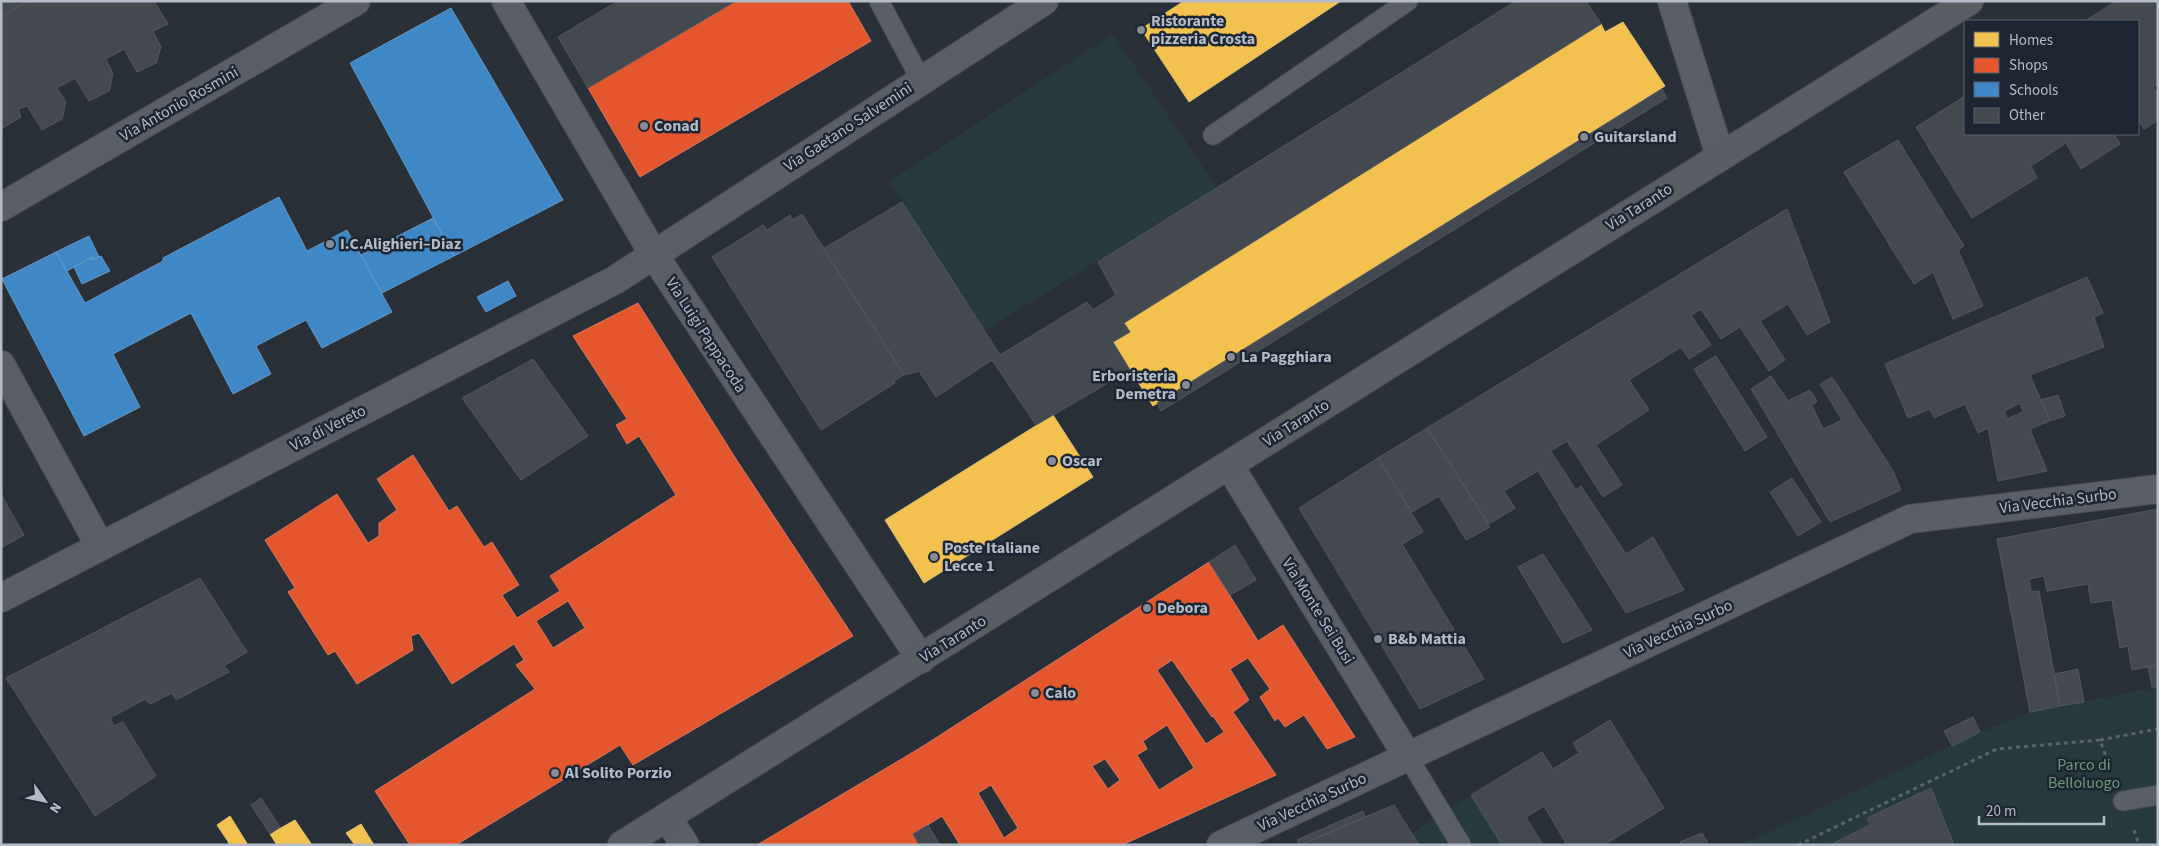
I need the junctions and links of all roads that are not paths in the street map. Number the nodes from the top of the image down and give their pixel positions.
1 (356, 1) edge
2 (879, 1) edge
3 (1044, 1) edge
4 (1408, 1) edge
5 (1672, 1) edge
6 (1970, 1) edge
7 (510, 2) edge
8 (921, 80) junction
9 (1213, 135) dead end
10 (1720, 156) junction
11 (1, 207) edge
12 (654, 255) junction
13 (1, 365) edge
14 (1229, 465) junction
15 (2158, 489) edge
16 (100, 546) junction
17 (1, 598) edge
18 (921, 659) junction
19 (1408, 757) junction
20 (2158, 795) edge
21 (2123, 801) road end
22 (667, 816) junction
23 (622, 845) edge
24 (685, 845) edge
25 (1221, 845) edge
26 (1461, 845) edge

1 - 11 street, Via Antonio Rosmini
2 - 8 lane
3 - 8 street, Via Gaetano Salvemini
4 - 9 lane
5 - 10 street
6 - 10 main road, Via Taranto
7 - 12 street, Via Luigi Pappacoda
8 - 12 street, Via Gaetano Salvemini
10 - 14 main road, Via Taranto
12 - 16 street, Via di Vereto
12 - 18 street, Via Luigi Pappacoda
13 - 16 street
14 - 18 main road, Via Taranto
14 - 19 street, Via Monte Sei Busi
15 - 19 street, Via Vecchia Surbo
16 - 17 street, Via di Vereto
18 - 22 main road, Via Taranto
19 - 25 street, Via Vecchia Surbo
19 - 26 lane
20 - 21 lane
22 - 23 main road, Via Taranto
22 - 24 street

